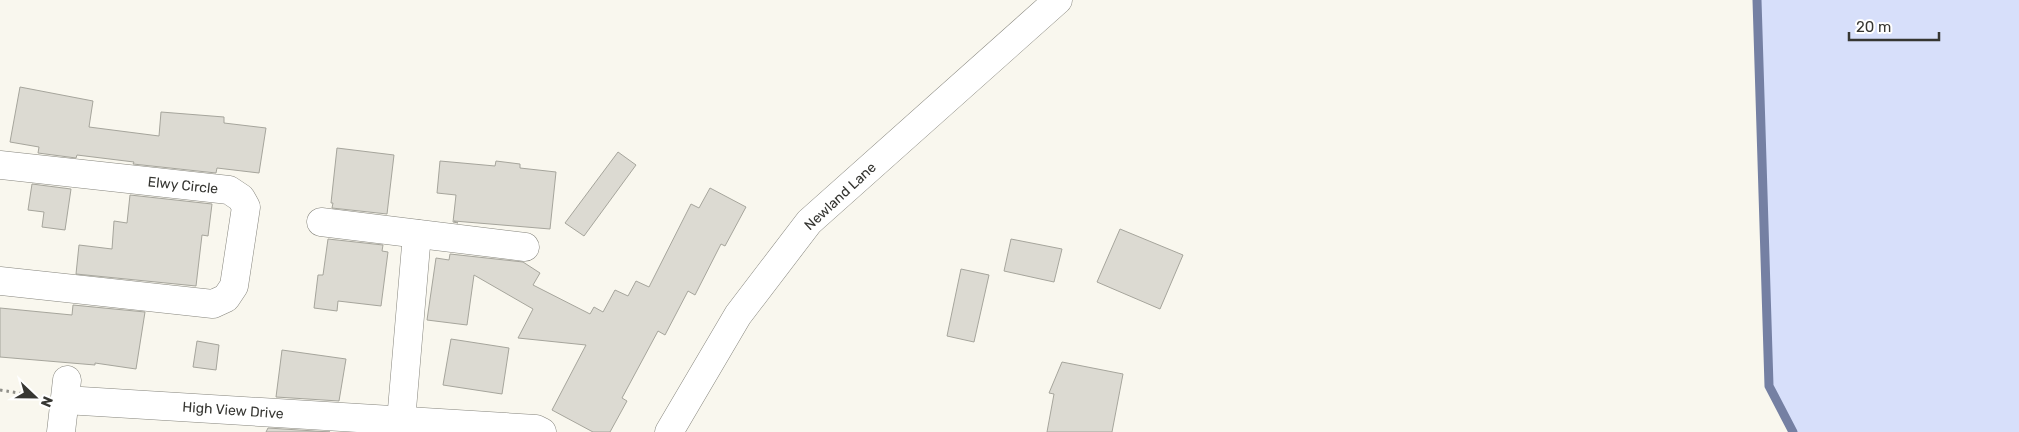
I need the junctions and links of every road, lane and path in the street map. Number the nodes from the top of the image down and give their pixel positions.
1 (1058, 0) edge
2 (0, 165) edge
3 (321, 222) dead end
4 (417, 234) junction
5 (525, 247) dead end
6 (0, 281) edge
7 (0, 390) edge
8 (66, 390) junction
9 (401, 421) junction
10 (61, 432) edge
11 (542, 432) edge
12 (669, 432) edge

1 - 12 street, Newland Lane
2 - 6 street, Elwy Circle
3 - 4 street
4 - 5 street
4 - 9 street
7 - 8 path
8 - 9 street, High View Drive
8 - 10 street
9 - 11 street, High View Drive

